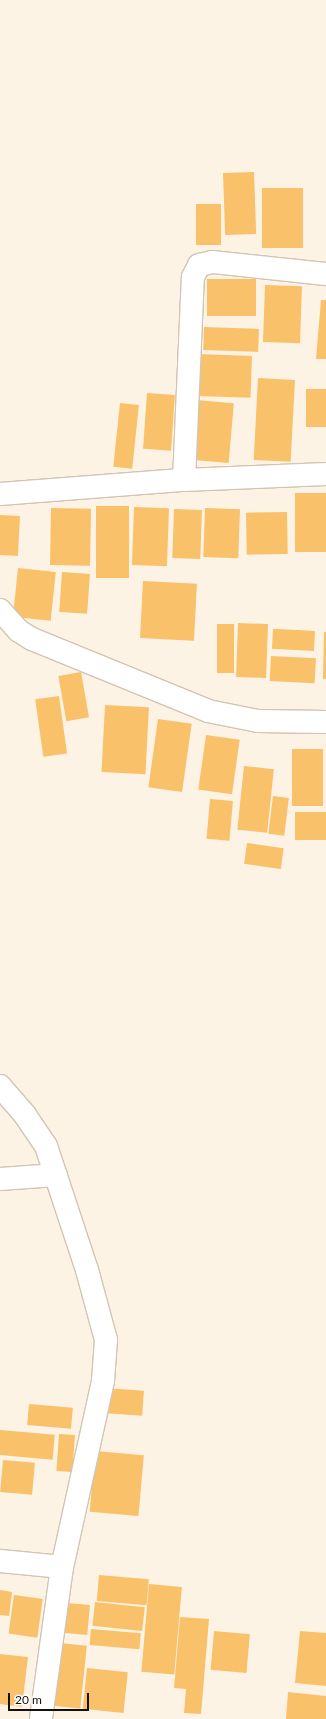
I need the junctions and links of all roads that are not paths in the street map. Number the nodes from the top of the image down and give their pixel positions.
1 (326, 274) edge
2 (326, 474) edge
3 (184, 480) junction
4 (0, 494) edge
5 (0, 610) edge
6 (326, 722) edge
7 (0, 1086) edge
8 (56, 1175) junction
9 (0, 1179) edge
10 (0, 1561) edge
11 (62, 1568) junction
12 (41, 1719) edge

1 - 3 street
2 - 3 street
3 - 4 street
5 - 6 street
7 - 8 street
8 - 9 street
8 - 11 street
10 - 11 street
11 - 12 street

